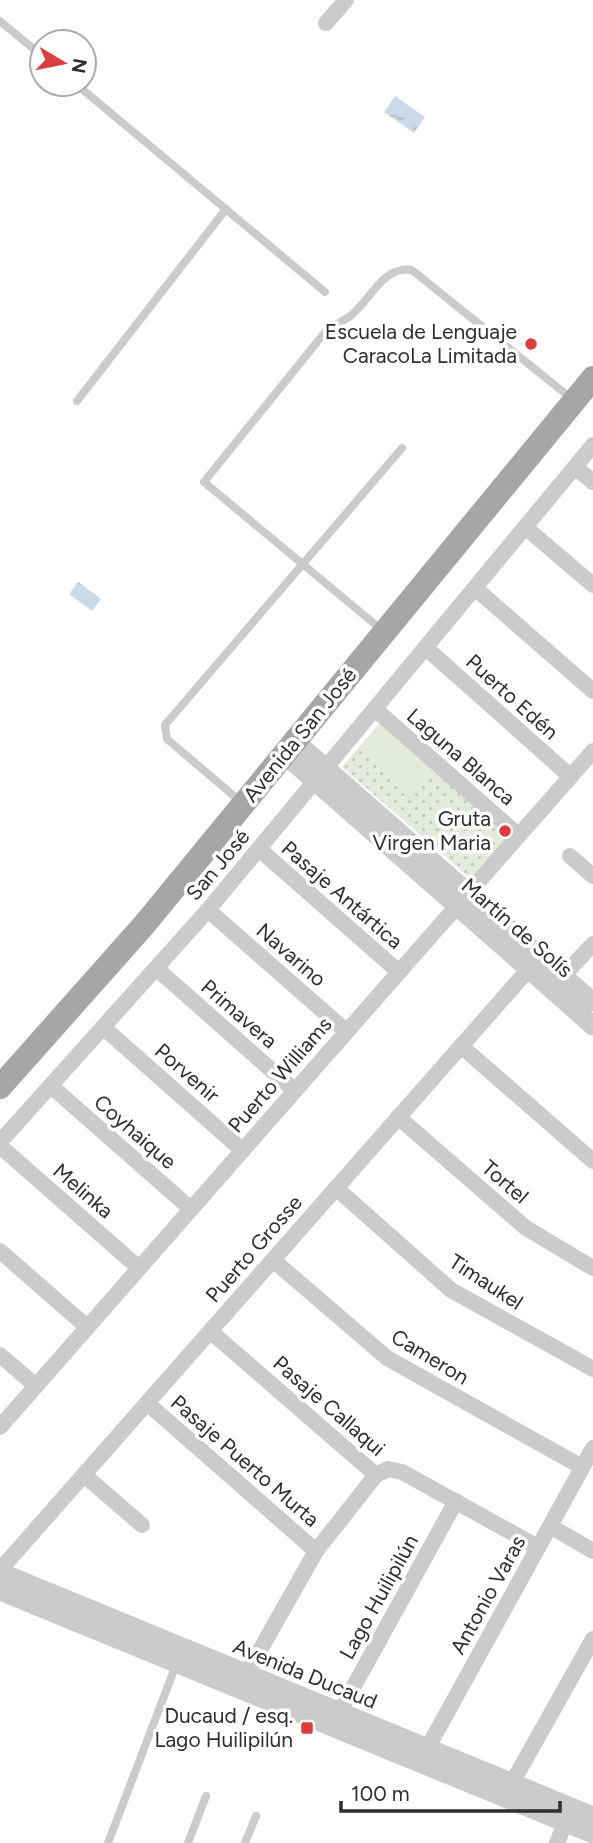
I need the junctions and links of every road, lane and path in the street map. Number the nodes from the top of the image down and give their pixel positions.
1 (346, 0) edge
2 (0, 21) edge
3 (326, 23) dead end
4 (28, 44) edge
5 (93, 98) edge
6 (226, 209) junction
7 (325, 292) dead end
8 (593, 378) edge
9 (77, 401) dead end
10 (574, 401) junction
11 (593, 445) edge
12 (402, 448) dead end
13 (575, 467) junction
14 (593, 482) edge
15 (525, 527) junction
16 (302, 564) junction
17 (593, 585) edge
18 (475, 588) junction
19 (384, 632) junction
20 (426, 648) junction
21 (593, 691) edge
22 (375, 709) junction
23 (290, 748) junction
24 (593, 751) edge
25 (321, 775) junction
26 (570, 776) junction
27 (244, 804) junction
28 (519, 835) junction
29 (259, 849) junction
30 (570, 856) dead end
31 (593, 876) edge
32 (462, 899) junction
33 (208, 910) junction
34 (593, 944) edge
35 (534, 963) junction
36 (157, 969) junction
37 (398, 972) junction
38 (563, 976) junction
39 (593, 1002) edge
40 (593, 1026) edge
41 (104, 1028) junction
42 (346, 1031) junction
43 (461, 1046) junction
44 (51, 1086) junction
45 (0, 1087) edge
46 (295, 1090) junction
47 (398, 1117) junction
48 (0, 1144) edge
49 (242, 1150) junction
50 (593, 1161) edge
51 (336, 1188) junction
52 (191, 1209) junction
53 (0, 1251) edge
54 (273, 1260) junction
55 (139, 1268) junction
56 (593, 1268) edge
57 (87, 1327) junction
58 (210, 1331) junction
59 (0, 1355) edge
60 (593, 1369) edge
61 (36, 1386) junction
62 (147, 1403) junction
63 (0, 1427) edge
64 (592, 1451) edge
65 (582, 1467) junction
66 (84, 1475) junction
67 (376, 1475) junction
68 (456, 1502) junction
69 (142, 1525) dead end
70 (550, 1526) junction
71 (538, 1547) junction
72 (593, 1550) edge
73 (316, 1551) junction
74 (0, 1571) edge
75 (0, 1591) edge
76 (593, 1639) edge
77 (176, 1665) junction
78 (246, 1675) junction
79 (339, 1713) junction
80 (423, 1756) junction
81 (512, 1783) junction
82 (206, 1796) dead end
83 (256, 1816) dead end
84 (593, 1816) edge
85 (565, 1823) junction
86 (593, 1834) edge
87 (107, 1843) edge
88 (188, 1843) edge
89 (245, 1843) edge
90 (557, 1843) edge

1 - 3 street
2 - 4 lane
5 - 6 lane
6 - 7 lane
6 - 9 lane
8 - 10 main road, Avenida San José
10 - 16 lane
10 - 19 main road, Avenida San José
11 - 13 street, San José
12 - 16 lane
13 - 14 street
13 - 15 street, San José
15 - 17 street
15 - 18 street, San José
16 - 19 lane
16 - 27 lane
18 - 20 street, San José
18 - 21 street
19 - 23 main road, Avenida San José
20 - 22 street, San José
20 - 26 street, Puerto Edén
22 - 25 street, San José
22 - 28 street, Laguna Blanca
23 - 25 street, Martín de Solís
23 - 27 main road, Avenida San José
24 - 26 street, Puerto Williams
25 - 29 street, San José
25 - 32 street, Martín de Solís
26 - 28 street, Puerto Williams
27 - 45 main road, Avenida San José
28 - 32 street, Puerto Williams
29 - 33 street, San José
29 - 37 street, Pasaje Antártica
30 - 31 street
32 - 35 street, Martín de Solís
32 - 37 street, Puerto Williams
33 - 36 street, San José
33 - 42 street, Navarino
34 - 38 street
35 - 38 street, Martín de Solís
35 - 40 street, Martín de Solís
35 - 43 street, Puerto Grosse
36 - 41 street, San José
36 - 46 street, Primavera
37 - 42 street, Puerto Williams
38 - 39 street, Martín de Solís
41 - 44 street, San José
41 - 49 street, Porvenir
42 - 46 street, Puerto Williams
43 - 47 street, Puerto Grosse
43 - 50 street
44 - 48 street, San José
44 - 52 street, Coyhaique
46 - 49 street, Puerto Williams
47 - 51 street, Puerto Grosse
47 - 56 street, Tortel
48 - 55 street, Melinka
49 - 52 street, Puerto Williams
51 - 54 street, Puerto Grosse
51 - 60 street, Timaukel
52 - 55 street, Puerto Williams
53 - 57 street
54 - 58 street, Puerto Grosse
54 - 65 street, Cameron
55 - 57 street, Puerto Williams
57 - 61 street, Puerto Williams
58 - 62 street, Puerto Grosse
58 - 67 street, Pasaje Callaqui
59 - 61 street
61 - 63 street, Puerto Williams
62 - 66 street, Puerto Grosse
62 - 73 street, Pasaje Puerto Murta
64 - 65 street, Antonio Varas
65 - 70 street, Antonio Varas
66 - 69 street
66 - 74 street, Puerto Grosse
67 - 68 street, Pasaje Callaqui
67 - 73 street
68 - 71 street, Pasaje Callaqui
68 - 79 street, Lago Huilipilún
70 - 71 street, Antonio Varas
70 - 72 street
71 - 80 street, Antonio Varas
73 - 78 street
74 - 78 street, Avenida Ducaud
75 - 77 street, Avenida Ducaud
76 - 81 street
77 - 80 street, Avenida Ducaud
77 - 87 lane
78 - 79 street, Avenida Ducaud
79 - 80 street, Avenida Ducaud
80 - 81 street, Avenida Ducaud
80 - 85 street, Avenida Ducaud
81 - 84 street, Avenida Ducaud
82 - 88 lane
83 - 89 lane
85 - 86 street, Avenida Ducaud
85 - 90 street

